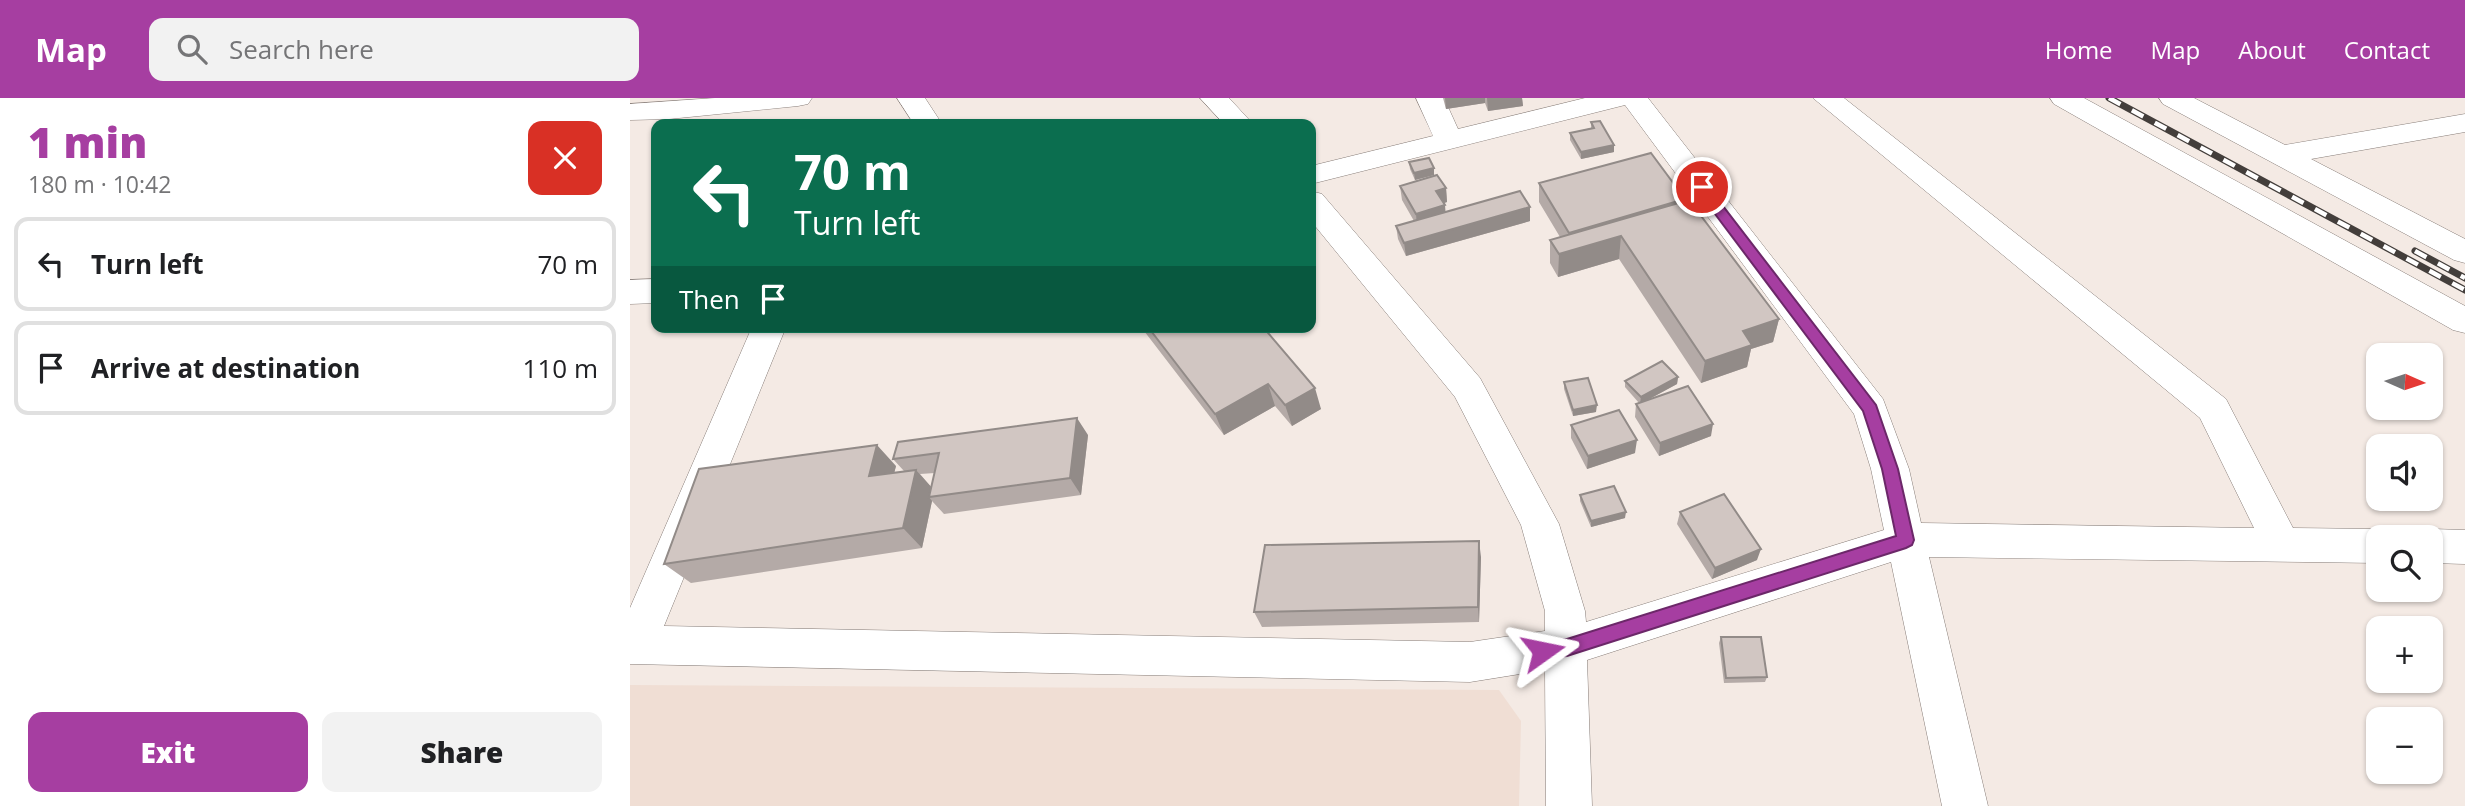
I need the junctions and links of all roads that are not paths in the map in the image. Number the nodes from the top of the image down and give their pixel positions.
1 (797, 98) edge
2 (911, 98) edge
3 (1214, 98) edge
4 (1430, 98) edge
5 (1619, 98) edge
6 (1634, 98) edge
7 (1827, 98) edge
8 (2173, 98) edge
9 (2080, 101) edge
10 (630, 112) edge
11 (925, 119) edge
12 (1234, 119) edge
13 (2465, 123) edge
14 (1448, 140) junction
15 (2281, 155) junction
16 (1316, 174) edge
17 (1316, 207) edge
18 (2465, 252) edge
19 (630, 292) edge
20 (651, 292) edge
21 (2465, 321) edge
22 (766, 333) edge
23 (1906, 540) junction
24 (2282, 544) junction
25 (2366, 546) edge
26 (2443, 546) edge
27 (2465, 547) edge
28 (633, 645) edge
29 (1567, 647) junction
30 (1569, 806) edge
31 (1965, 806) edge

1 - 10 street
2 - 11 street
3 - 12 street
4 - 14 street
5 - 14 street
6 - 23 street
7 - 24 street
8 - 15 street
9 - 21 street
13 - 15 street
14 - 16 street
15 - 18 street
17 - 29 street
19 - 20 street
22 - 28 street
23 - 24 street
23 - 29 street
23 - 31 street
24 - 25 street
26 - 27 street
28 - 29 street
29 - 30 street

